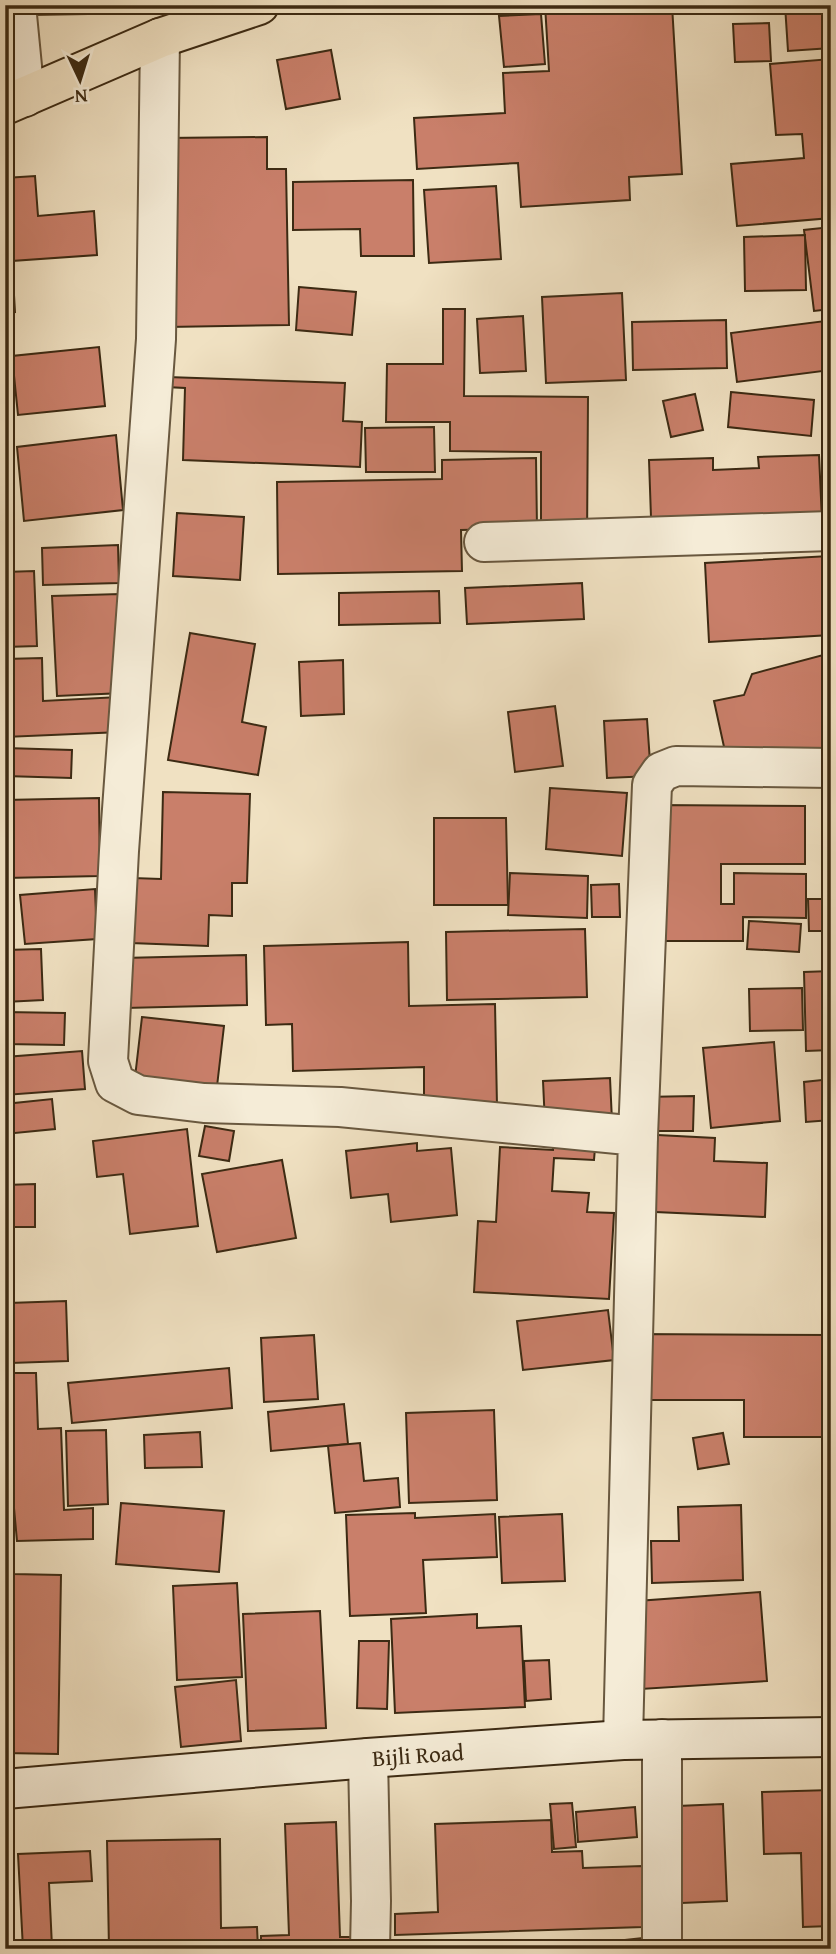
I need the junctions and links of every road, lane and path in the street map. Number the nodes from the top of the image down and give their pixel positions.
1 (16, 5) edge
2 (259, 5) edge
3 (160, 38) junction
4 (15, 101) edge
5 (831, 531) edge
6 (484, 542) dead end
7 (831, 768) edge
8 (638, 1136) junction
9 (831, 1737) edge
10 (662, 1739) junction
11 (623, 1740) junction
12 (368, 1758) junction
13 (5, 1789) edge
14 (370, 1949) edge
15 (662, 1949) edge

1 - 4 street
2 - 3 main road
3 - 4 main road
3 - 8 street
5 - 6 street
7 - 8 street
8 - 11 street
9 - 10 street, Bijli Road
10 - 11 street, Bijli Road
10 - 15 street
11 - 12 street, Bijli Road
12 - 13 street, Bijli Road
12 - 14 street

